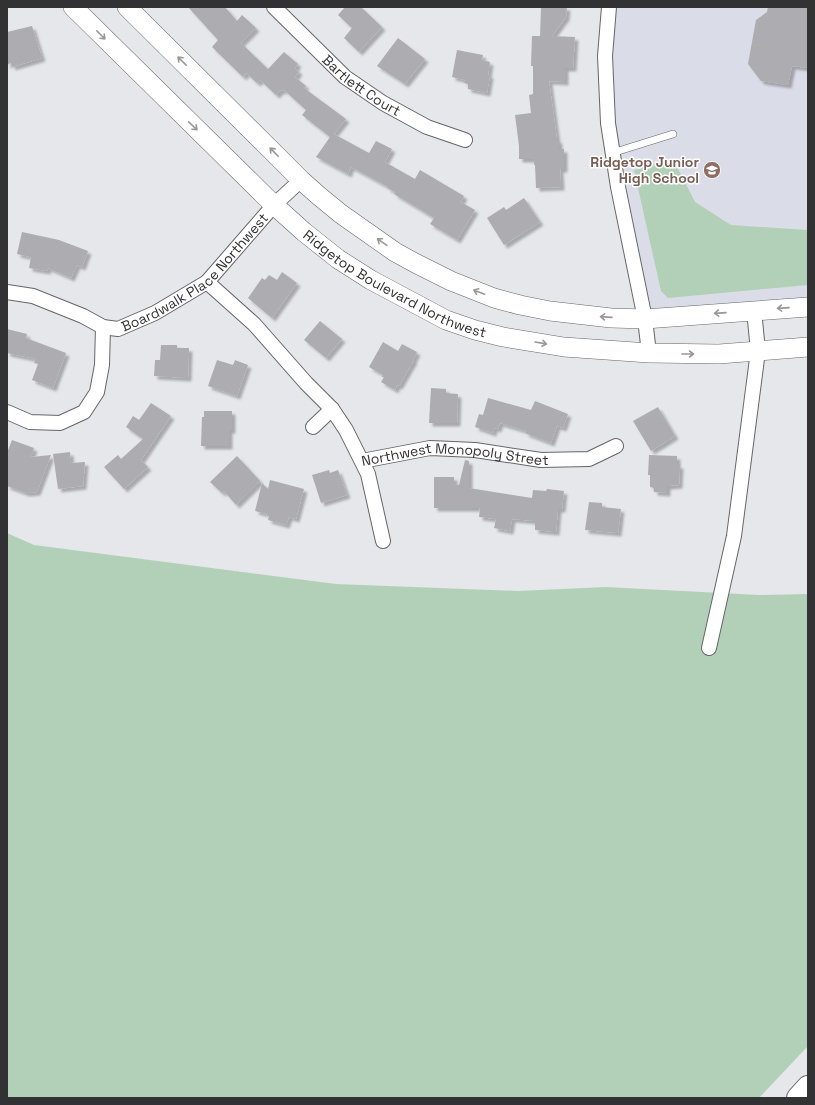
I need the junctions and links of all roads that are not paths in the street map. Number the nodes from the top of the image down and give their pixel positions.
1 (73, 7) edge
2 (127, 7) edge
3 (274, 7) edge
4 (609, 7) edge
5 (673, 134) dead end
6 (464, 140) dead end
7 (612, 153) junction
8 (301, 180) junction
9 (274, 205) junction
10 (206, 282) junction
11 (7, 292) edge
12 (808, 307) edge
13 (754, 310) junction
14 (645, 319) junction
15 (103, 327) junction
16 (808, 347) edge
17 (758, 351) junction
18 (649, 353) junction
19 (332, 408) junction
20 (7, 412) edge
21 (313, 427) dead end
22 (616, 446) dead end
23 (362, 461) junction
24 (383, 541) dead end
25 (709, 648) dead end
26 (808, 1087) edge
27 (798, 1098) edge

1 -> 9 main road, Ridgetop Boulevard Northwest
8 -> 2 main road, Ridgetop Boulevard Northwest
3 - 6 street, Bartlett Court
4 - 7 street
5 - 7 lane
7 - 14 street
8 - 9 street, Boardwalk Place Northwest
14 -> 8 main road, Ridgetop Boulevard Northwest
9 - 10 street, Boardwalk Place Northwest
9 -> 18 main road, Ridgetop Boulevard Northwest
10 - 15 street, Boardwalk Place Northwest
10 - 19 street, Northwest Monopoly Street
11 - 15 street, Boardwalk Place Northwest
12 -> 13 main road, Ridgetop Boulevard Northwest
13 -> 14 main road, Ridgetop Boulevard Northwest
13 - 17 street
14 - 18 street
15 - 20 street
16 - 17 main road, Ridgetop Boulevard Northwest
18 -> 17 main road, Ridgetop Boulevard Northwest
17 - 25 street
19 - 21 street
19 - 23 street, Northwest Monopoly Street
22 - 23 street, Northwest Monopoly Street
23 - 24 street
26 - 27 highway

